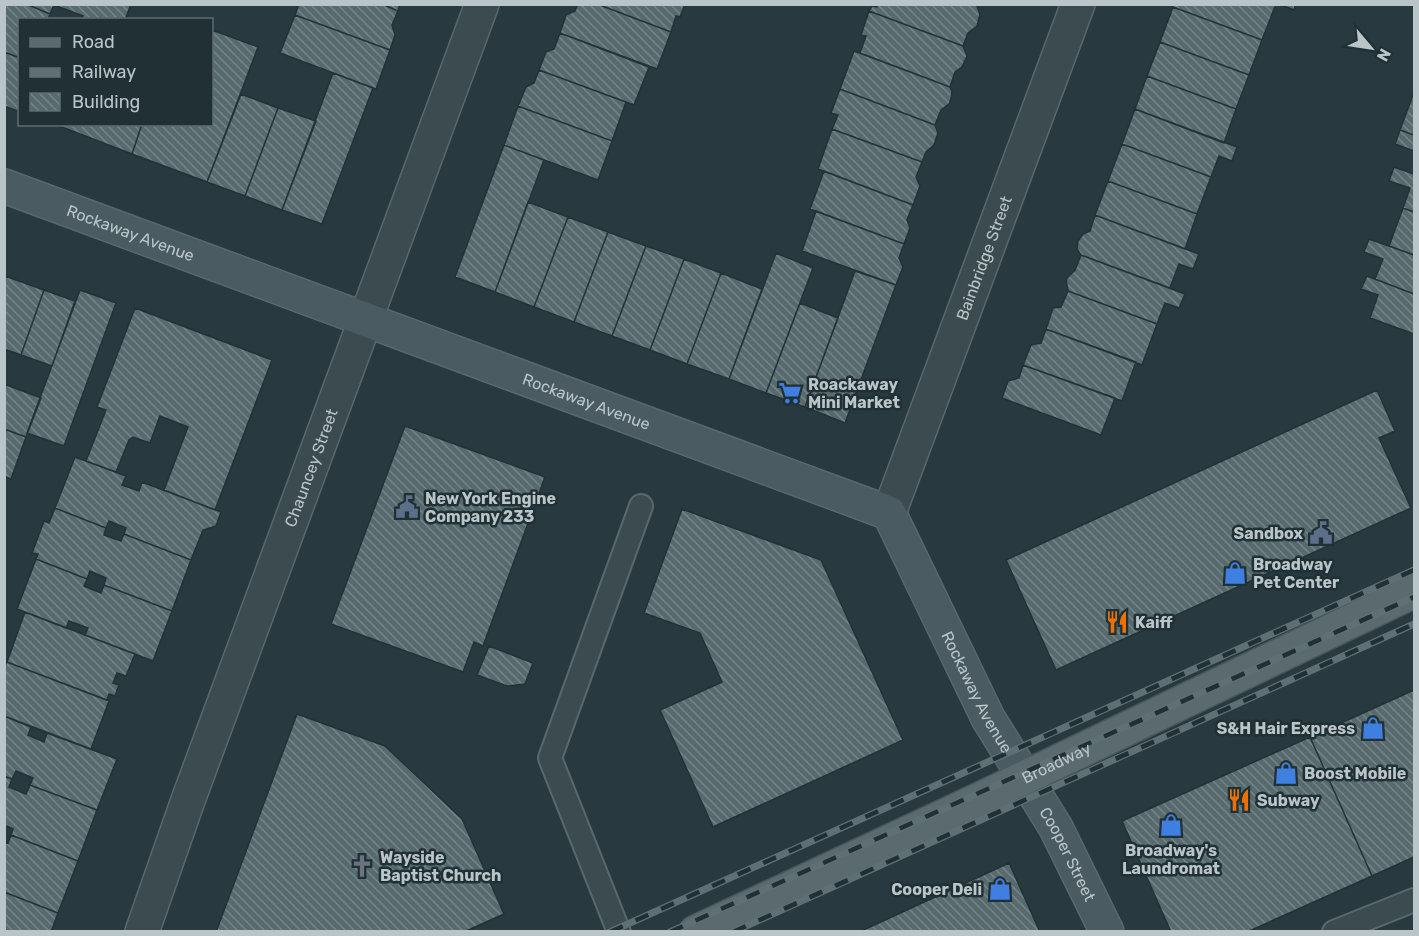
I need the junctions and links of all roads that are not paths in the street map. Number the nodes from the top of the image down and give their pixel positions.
1 (482, 4) edge
2 (1078, 4) edge
3 (4, 186) edge
4 (365, 320) junction
5 (641, 506) dead end
6 (889, 513) junction
7 (1414, 591) edge
8 (1026, 777) junction
9 (1414, 900) edge
10 (142, 932) edge
11 (619, 932) edge
12 (696, 932) edge
13 (1107, 932) edge
14 (1334, 932) edge

1 - 4 street, Chauncey Street
2 - 6 street, Bainbridge Street
3 - 4 main road, Rockaway Avenue
4 - 6 main road, Rockaway Avenue
4 - 10 street, Chauncey Street
5 - 11 lane
6 - 8 main road, Rockaway Avenue
7 - 8 main road, Broadway
8 - 12 main road, Broadway
8 - 13 main road, Cooper Street
9 - 14 lane

